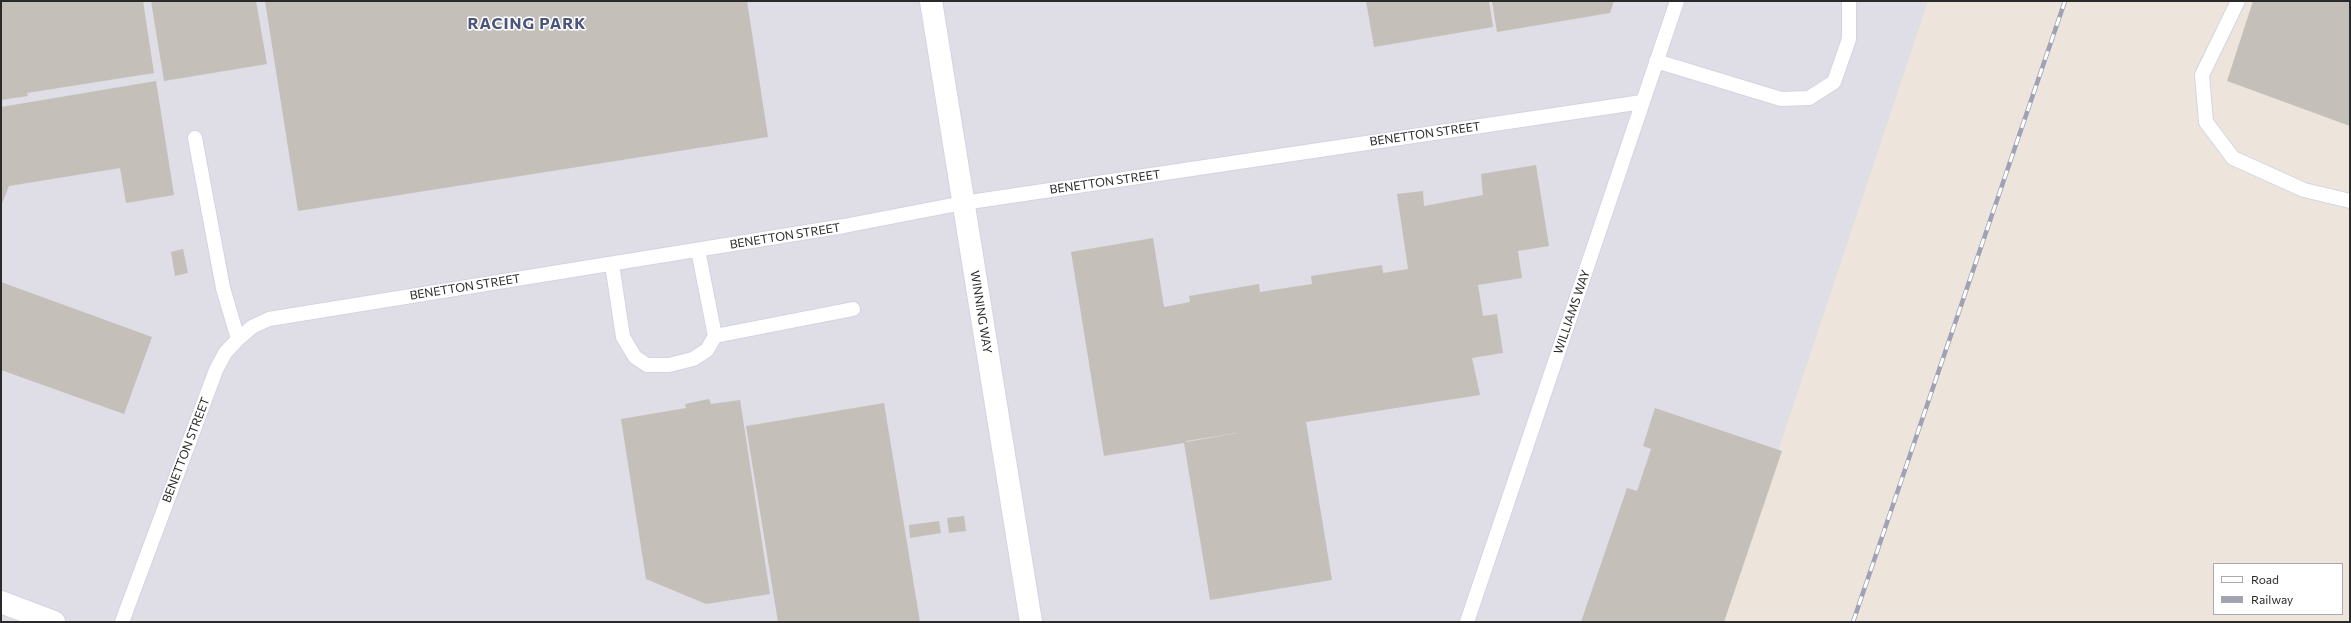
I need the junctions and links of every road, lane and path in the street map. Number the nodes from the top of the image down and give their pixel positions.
1 (931, 1) edge
2 (1677, 1) edge
3 (1849, 1) edge
4 (2238, 1) edge
5 (1656, 61) junction
6 (1642, 102) junction
7 (195, 138) dead end
8 (2350, 200) edge
9 (963, 203) junction
10 (698, 250) junction
11 (612, 264) junction
12 (853, 309) dead end
13 (715, 336) junction
14 (238, 339) junction
15 (1, 602) edge
16 (54, 622) edge
17 (122, 622) edge
18 (1031, 622) edge
19 (1467, 622) edge

1 - 9 street, WINNING WAY
2 - 5 lane, WILLIAMS WAY
3 - 5 lane
4 - 8 lane
5 - 6 lane, WILLIAMS WAY
6 - 9 lane, BENETTON STREET
6 - 19 lane, WILLIAMS WAY
7 - 14 lane
9 - 10 lane, BENETTON STREET
9 - 18 street, WINNING WAY
10 - 11 lane, BENETTON STREET
10 - 13 lane
11 - 13 lane
11 - 14 lane, BENETTON STREET
12 - 13 lane
14 - 17 lane, BENETTON STREET
15 - 16 street

